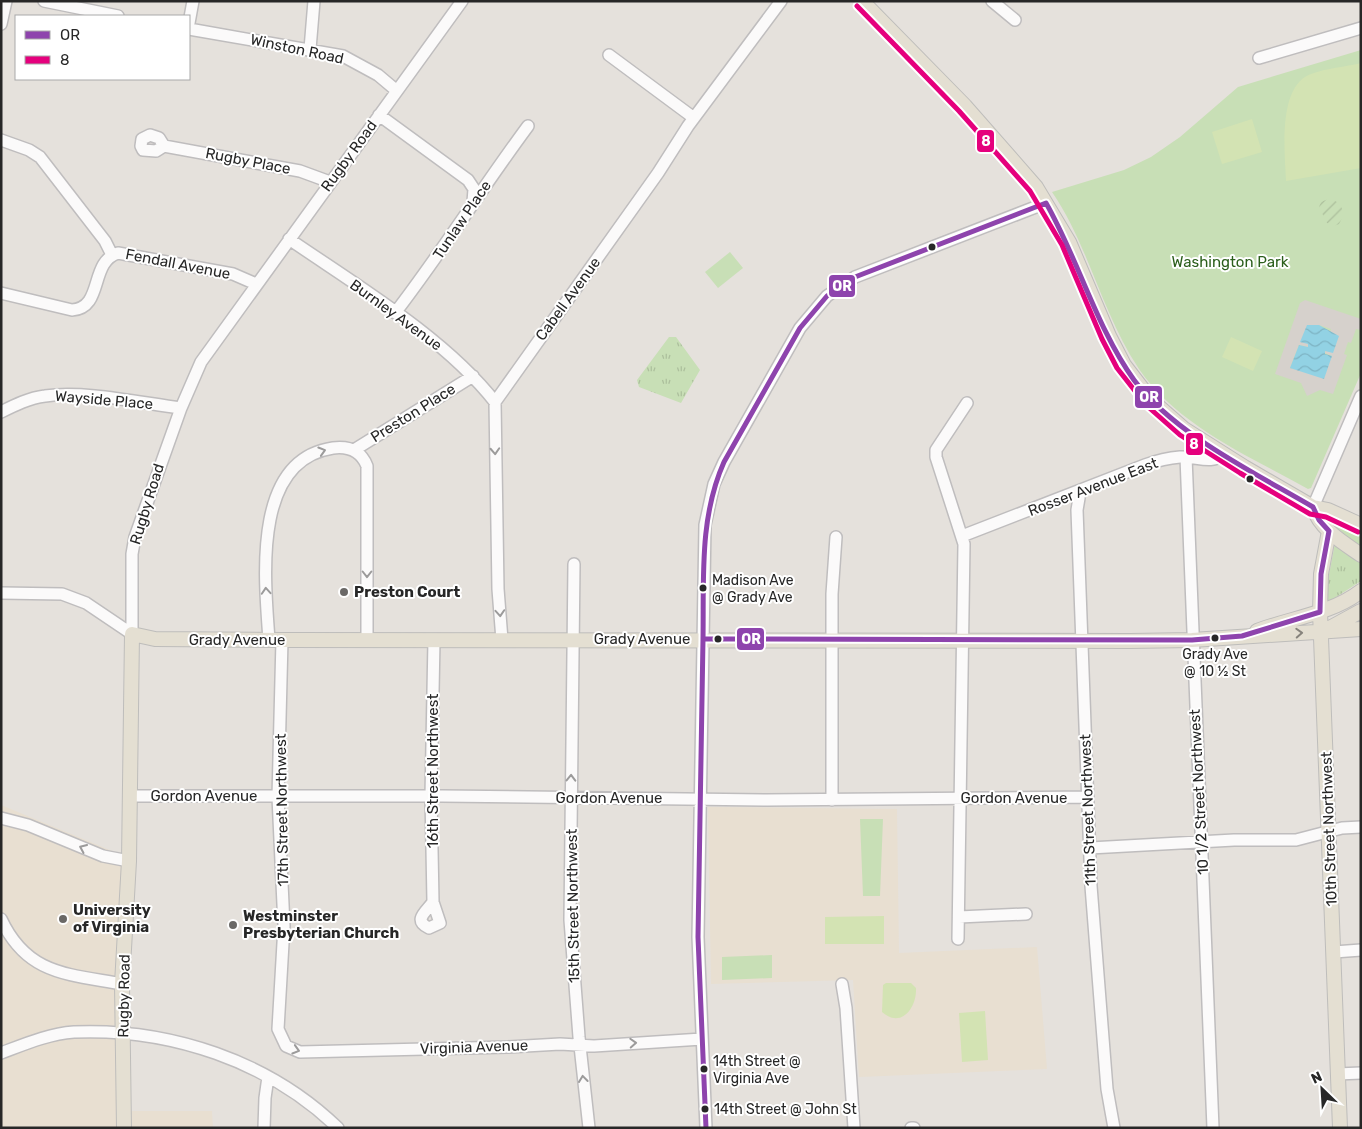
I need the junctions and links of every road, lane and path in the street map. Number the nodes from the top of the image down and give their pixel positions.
1 (6, 1) edge
2 (44, 1) edge
3 (193, 1) edge
4 (314, 1) edge
5 (462, 1) edge
6 (781, 1) edge
7 (862, 1) edge
8 (992, 1) edge
9 (113, 15) edge
10 (190, 18) edge
11 (1015, 20) dead end
12 (1, 24) edge
13 (1361, 28) edge
14 (190, 29) edge
15 (310, 49) junction
16 (609, 55) dead end
17 (1259, 58) dead end
18 (397, 91) junction
19 (379, 115) junction
20 (694, 118) junction
21 (528, 126) dead end
22 (1, 140) edge
23 (164, 146) dead end
24 (330, 182) junction
25 (474, 202) junction
26 (1046, 203) junction
27 (289, 239) junction
28 (112, 255) junction
29 (256, 284) junction
30 (1, 293) edge
31 (395, 313) junction
32 (472, 376) junction
33 (1361, 396) edge
34 (494, 402) junction
35 (967, 403) dead end
36 (181, 408) junction
37 (1, 412) edge
38 (354, 450) junction
39 (1225, 454) junction
40 (1186, 457) junction
41 (1080, 492) junction
42 (1313, 507) junction
43 (1361, 525) edge
44 (1329, 532) junction
45 (962, 536) junction
46 (836, 537) dead end
47 (1361, 555) edge
48 (574, 564) dead end
49 (1361, 591) edge
50 (1, 593) edge
51 (1361, 611) edge
52 (1320, 612) junction
53 (1361, 629) edge
54 (1320, 632) junction
55 (132, 634) junction
56 (1242, 636) junction
57 (573, 639) junction
58 (703, 639) junction
59 (276, 640) junction
60 (367, 640) junction
61 (434, 640) junction
62 (502, 640) junction
63 (833, 640) junction
64 (963, 640) junction
65 (1082, 640) junction
66 (1192, 640) junction
67 (130, 796) junction
68 (431, 796) junction
69 (278, 797) junction
70 (1088, 797) junction
71 (571, 798) junction
72 (700, 798) junction
73 (960, 798) junction
74 (832, 800) junction
75 (1, 818) edge
76 (1361, 827) edge
77 (1329, 831) junction
78 (1201, 842) junction
79 (1090, 848) junction
80 (129, 861) junction
81 (432, 902) dead end
82 (1026, 914) dead end
83 (958, 917) junction
84 (1, 919) edge
85 (958, 939) dead end
86 (1361, 950) edge
87 (1334, 952) junction
88 (842, 984) dead end
89 (122, 990) junction
90 (279, 1010) joint
91 (123, 1027) junction
92 (702, 1039) junction
93 (580, 1046) junction
94 (1, 1053) edge
95 (1361, 1073) edge
96 (1338, 1074) junction
97 (268, 1077) junction
98 (124, 1128) edge
99 (264, 1128) edge
100 (338, 1128) edge
101 (589, 1128) edge
102 (706, 1128) edge
103 (854, 1128) edge
104 (1114, 1128) edge
105 (1213, 1128) edge
106 (1340, 1128) edge

1 - 12 street
2 - 9 street
3 - 10 street
4 - 15 street
5 - 18 street, Rugby Road
6 - 20 street, Cabell Avenue
7 - 26 main road
8 - 11 street
13 - 17 street
14 - 15 street, Winston Road
15 - 18 street, Winston Road
16 - 20 street
18 - 19 street, Rugby Road
19 - 24 street, Rugby Road
19 - 25 street
20 - 34 street, Cabell Avenue
21 - 25 street, Tunlaw Place
22 - 28 street, Fendall Avenue
23 - 24 street, Rugby Place
24 - 27 street, Rugby Road
25 - 31 street, Tunlaw Place
26 - 39 main road
26 - 58 street
27 - 29 street, Rugby Road
27 - 31 street, Burnley Avenue
28 - 29 street, Fendall Avenue
28 - 30 street
29 - 36 street, Rugby Road
31 - 32 street, Burnley Avenue
32 - 34 street, Burnley Avenue
32 - 38 street, Preston Place
33 - 42 street
34 -> 62 street
35 - 45 street
36 - 37 street, Wayside Place
36 - 55 street, Rugby Road
59 -> 38 street, Preston Place
38 -> 60 street, Preston Place
39 - 40 street, Rosser Avenue East
39 - 42 main road
40 - 41 street, Rosser Avenue East
40 - 66 street, 10 1/2 Street Northwest
41 - 45 street, Rosser Avenue East
41 - 65 street, 11th Street Northwest
42 - 43 main road
42 - 44 main road
44 - 47 main road
44 - 52 main road, 10th Street Northwest
45 - 64 street
46 - 63 street
48 - 57 street, 15th Street Northwest
49 - 52 main road, Grady Avenue
50 - 55 street
51 - 54 main road
52 - 54 main road, 10th Street Northwest
52 - 56 main road, Grady Avenue
53 - 54 main road, Grady Avenue
56 -> 54 main road, Grady Avenue
54 - 77 main road, 10th Street Northwest
55 - 59 main road, Grady Avenue
55 - 67 main road, Rugby Road
56 - 66 main road, Grady Avenue
57 - 58 main road, Grady Avenue
57 - 62 main road, Grady Avenue
71 -> 57 street, 15th Street Northwest
58 - 63 main road, Grady Avenue
58 - 72 street
59 - 60 main road, Grady Avenue
59 - 69 street, 17th Street Northwest
60 - 61 main road, Grady Avenue
61 - 62 main road, Grady Avenue
61 - 68 street, 16th Street Northwest
63 - 64 main road, Grady Avenue
63 - 74 street
64 - 65 main road, Grady Avenue
64 - 73 street
65 - 66 main road, Grady Avenue
65 - 70 street, 11th Street Northwest
66 - 78 street, 10 1/2 Street Northwest
67 - 69 street, Gordon Avenue
67 - 80 main road, Rugby Road
68 - 69 street, Gordon Avenue
68 - 71 street, Gordon Avenue
68 - 81 street, 16th Street Northwest
69 - 90 street, 17th Street Northwest
70 - 73 street, Gordon Avenue
70 - 79 street, 11th Street Northwest
71 - 72 street, Gordon Avenue
71 - 93 street, 15th Street Northwest
72 - 74 street, Gordon Avenue
72 - 92 street
73 - 74 street, Gordon Avenue
73 - 83 street
80 -> 75 street
76 - 77 street
77 - 78 street
77 - 87 main road, 10th Street Northwest
78 - 79 street
78 - 105 street, 10 1/2 Street Northwest
79 - 104 street, 11th Street Northwest
80 - 89 main road, Rugby Road
82 - 83 street
83 - 85 street
84 - 89 street
86 - 87 street
87 - 96 main road, 10th Street Northwest
88 - 103 street
89 - 91 main road, Rugby Road
90 -> 93 street, Virginia Avenue
91 - 94 street
91 - 97 street
91 - 98 main road, Rugby Road
93 -> 92 street, Virginia Avenue
92 - 102 street
101 -> 93 street, 15th Street Northwest
95 - 96 street
96 - 106 main road, 10th Street Northwest
97 - 99 street
97 - 100 street

